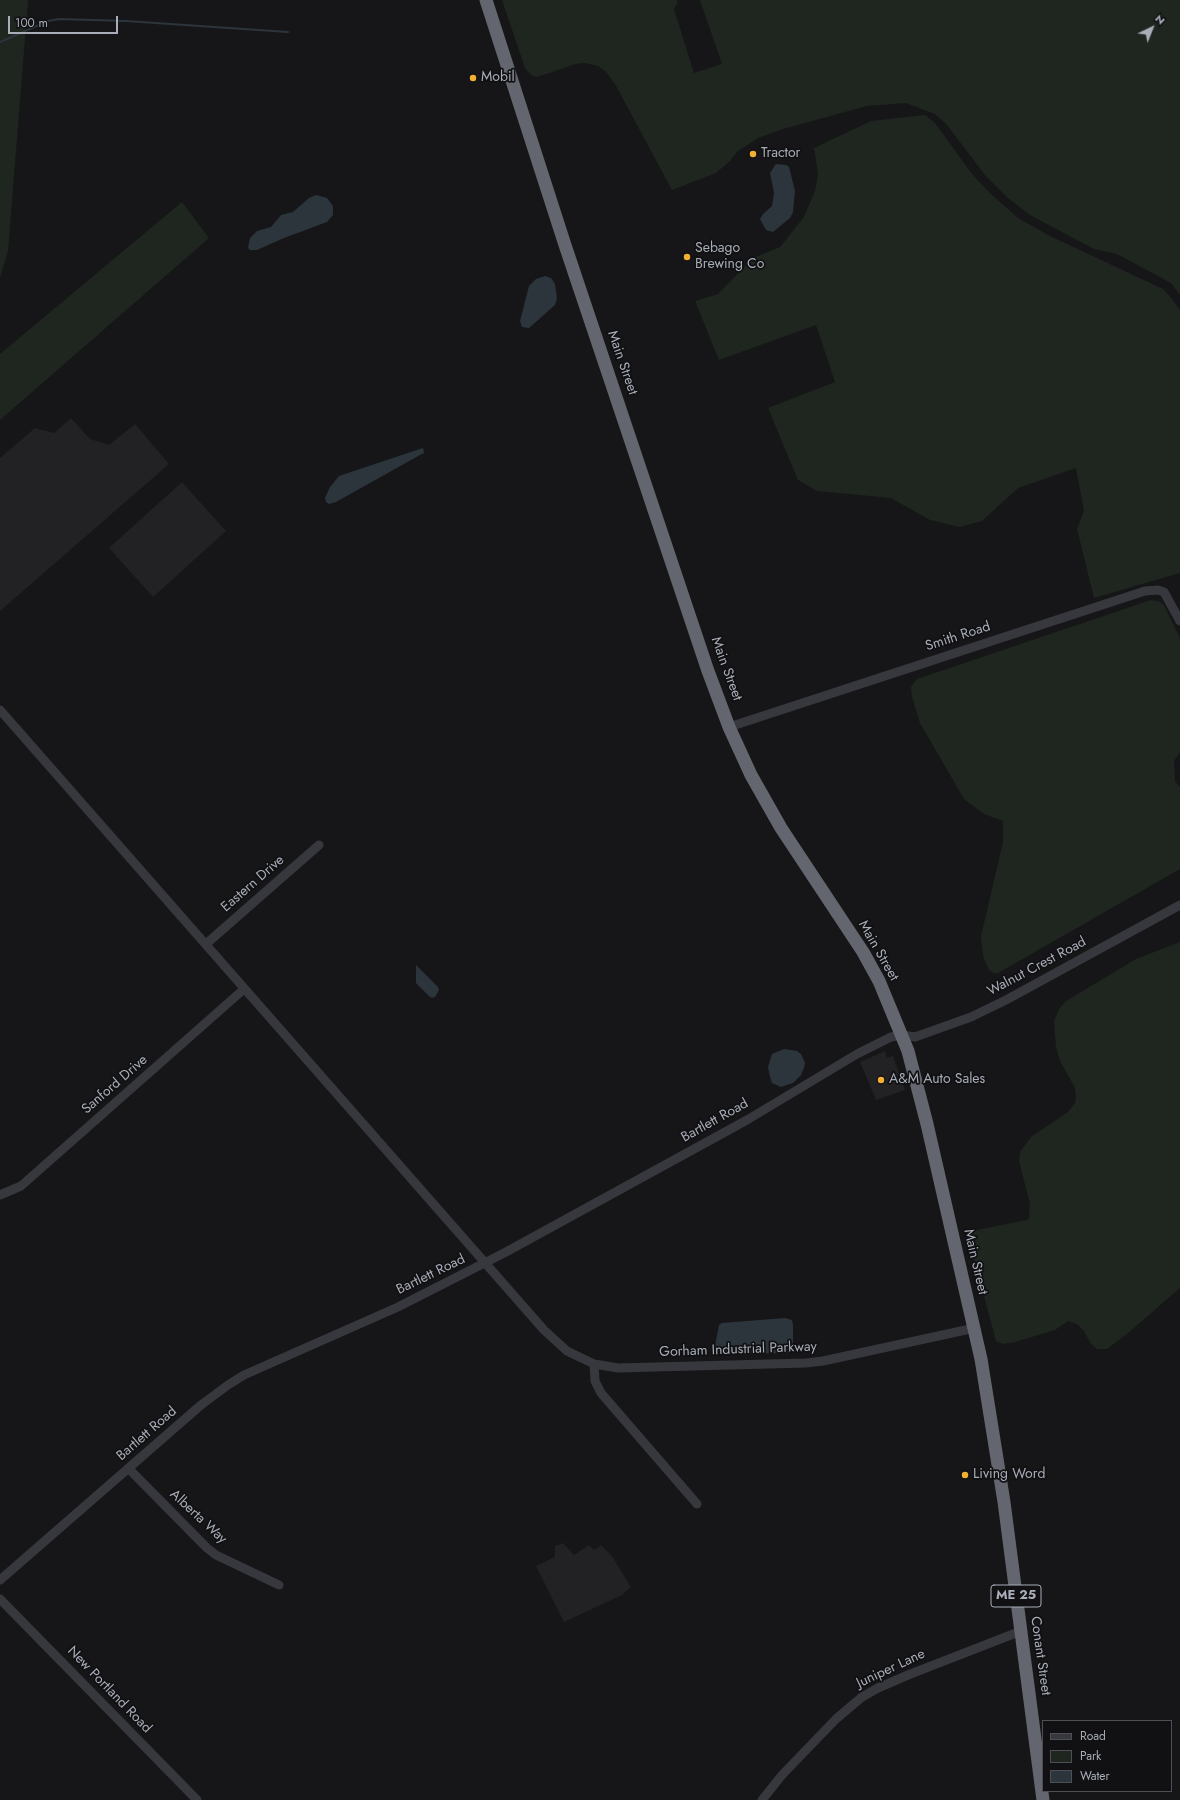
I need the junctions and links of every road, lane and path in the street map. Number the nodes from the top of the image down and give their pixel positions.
1 (486, 0) edge
2 (1180, 621) edge
3 (0, 710) edge
4 (729, 727) junction
5 (319, 845) dead end
6 (1180, 905) edge
7 (206, 944) junction
8 (244, 989) junction
9 (902, 1035) junction
10 (0, 1195) edge
11 (485, 1263) junction
12 (974, 1328) junction
13 (594, 1364) junction
14 (129, 1469) junction
15 (697, 1504) dead end
16 (0, 1580) edge
17 (279, 1585) dead end
18 (0, 1599) edge
19 (1020, 1631) junction
20 (197, 1800) edge
21 (762, 1800) edge
22 (1043, 1800) edge

1 - 4 highway, Main Street
2 - 4 street, Smith Road
3 - 7 street, Gorham Industrial Parkway
4 - 9 highway, Main Street
5 - 7 street, Eastern Drive
6 - 9 street, Walnut Crest Road
7 - 8 street, Gorham Industrial Parkway
8 - 10 street, Sanford Drive
8 - 11 street, Gorham Industrial Parkway
9 - 11 street, Bartlett Road
9 - 12 highway, Main Street
11 - 13 street, Gorham Industrial Parkway
11 - 14 street, Bartlett Road
12 - 13 street, Gorham Industrial Parkway
12 - 19 highway, Conant Street / ME 25
13 - 15 street
14 - 16 street, Bartlett Road
14 - 17 street, Alberta Way
18 - 20 street, New Portland Road
19 - 21 street, Juniper Lane
19 - 22 highway, Conant Street / ME 25

